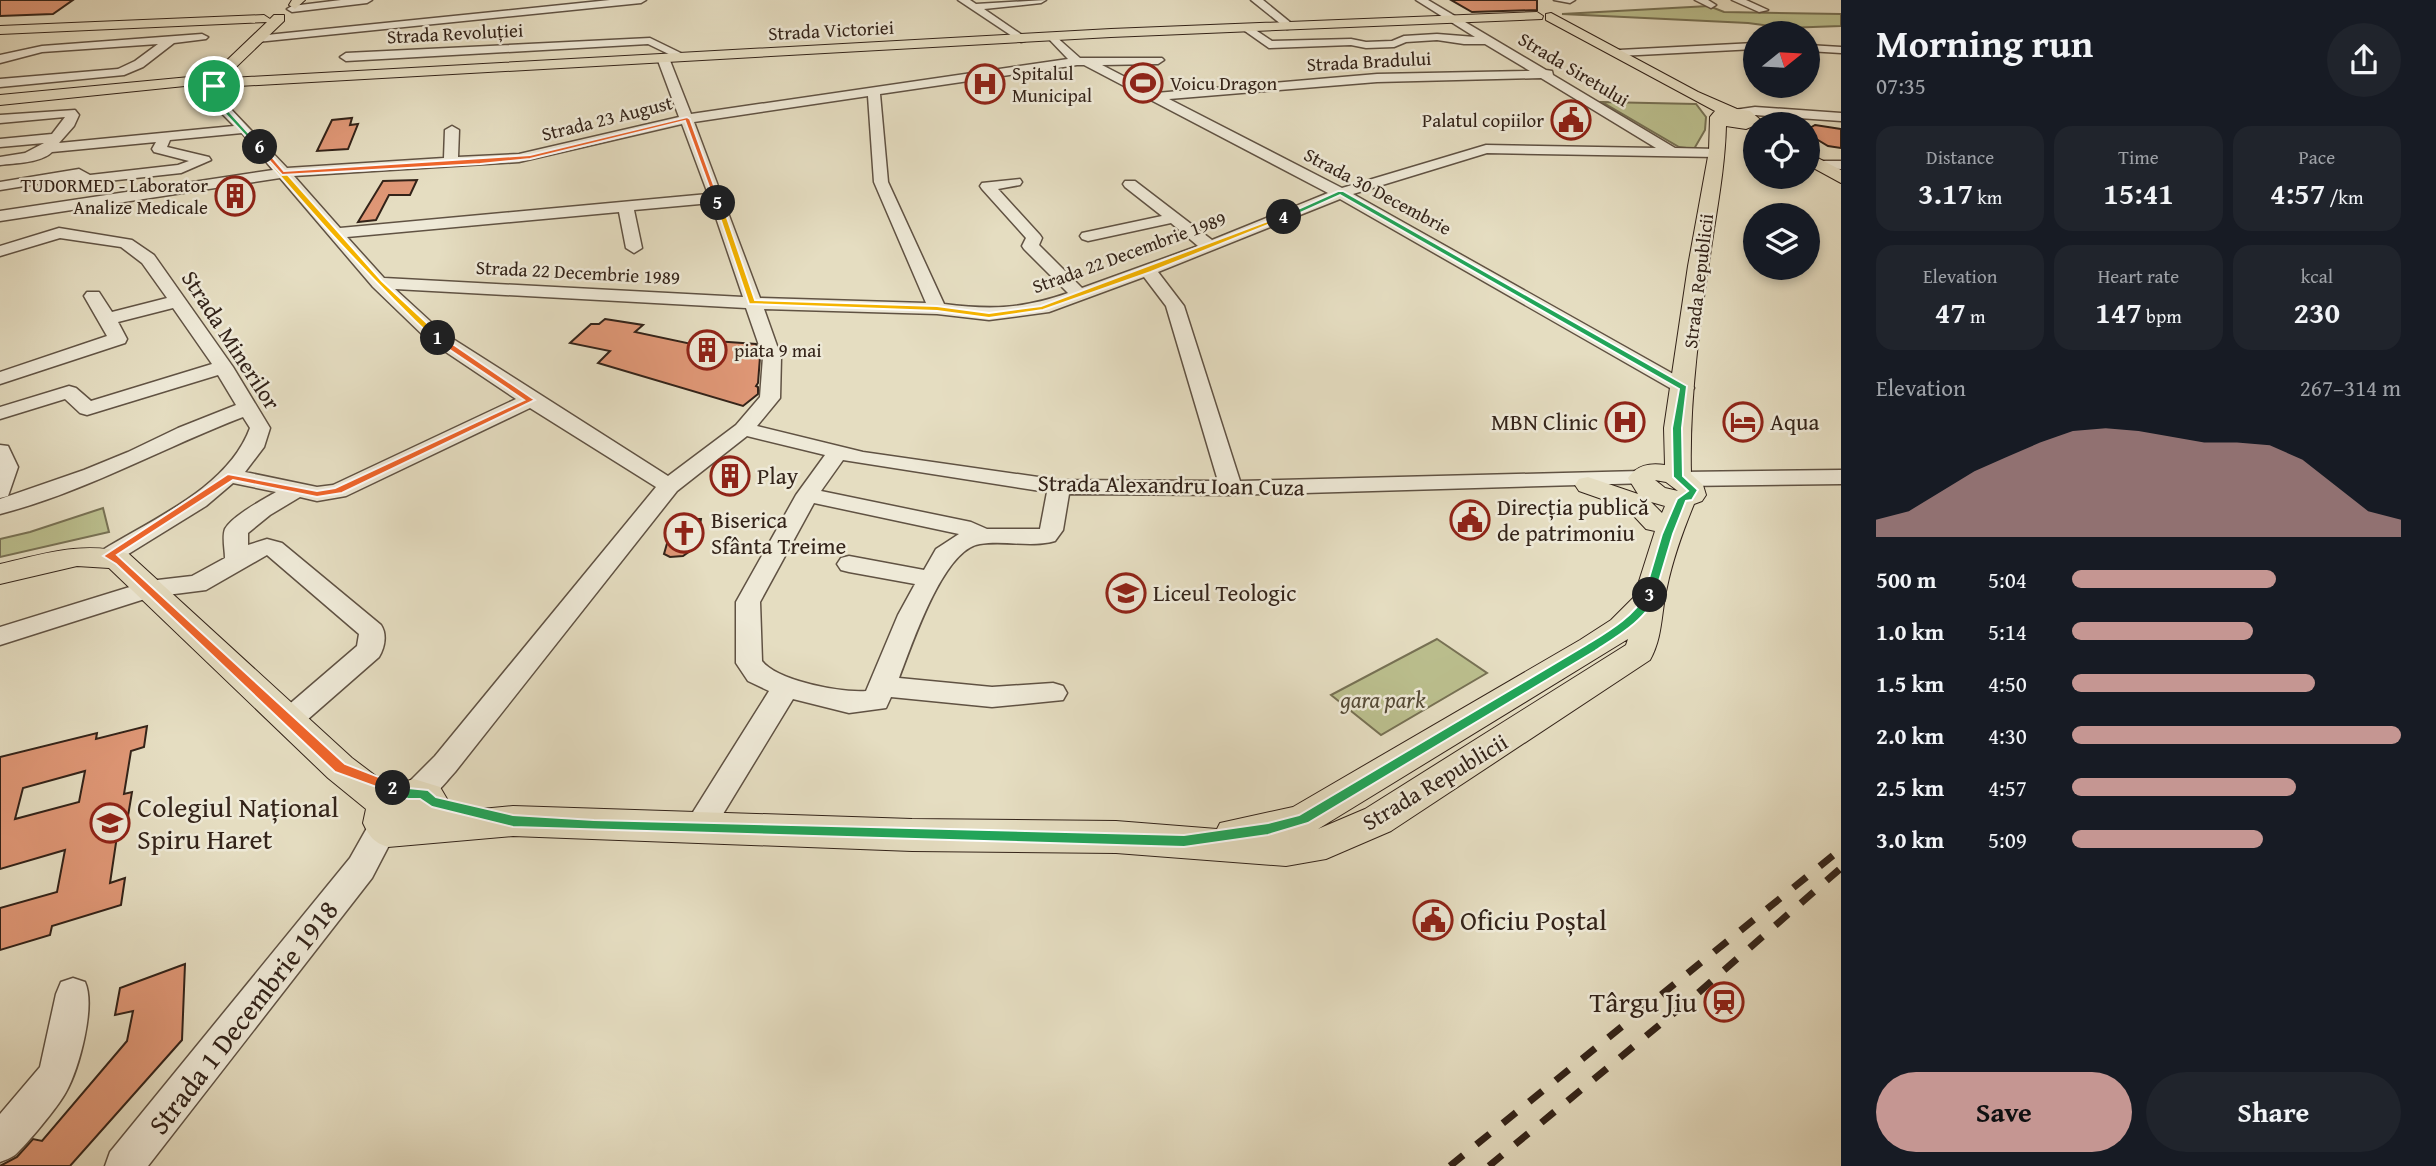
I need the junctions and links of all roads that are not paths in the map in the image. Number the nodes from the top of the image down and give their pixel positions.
1 (367, 0) edge
2 (640, 0) edge
3 (963, 0) edge
4 (1041, 0) edge
5 (1256, 0) edge
6 (1421, 0) edge
7 (1559, 0) edge
8 (1570, 0) edge
9 (1737, 0) edge
10 (1520, 3) dead end
11 (975, 7) junction
12 (1762, 10) dead end
13 (283, 11) edge
14 (525, 12) junction
15 (1543, 15) junction
16 (1455, 20) junction
17 (557, 21) dead end
18 (1291, 27) junction
19 (1247, 29) junction
20 (574, 30) dead end
21 (0, 31) edge
22 (202, 37) dead end
23 (1053, 37) junction
24 (1021, 38) junction
25 (171, 39) junction
26 (257, 39) junction
27 (1488, 40) junction
28 (1150, 44) dead end
29 (565, 45) junction
30 (1743, 47) edge
31 (1820, 48) edge
32 (1841, 50) edge
33 (1619, 53) junction
34 (346, 57) dead end
35 (683, 57) junction
36 (663, 58) junction
37 (0, 59) edge
38 (1158, 60) dead end
39 (1118, 61) junction
40 (1082, 62) junction
41 (1548, 74) junction
42 (212, 82) junction
43 (0, 83) edge
44 (874, 92) junction
45 (1150, 97) junction
46 (0, 100) edge
47 (1841, 117) edge
48 (0, 119) edge
49 (687, 119) junction
50 (1735, 128) edge
51 (245, 129) junction
52 (452, 130) dead end
53 (0, 143) edge
54 (52, 143) junction
55 (162, 143) junction
56 (1671, 151) junction
57 (182, 154) junction
58 (0, 161) edge
59 (1820, 163) edge
60 (451, 164) junction
61 (85, 165) junction
62 (1841, 165) edge
63 (1820, 166) edge
64 (284, 176) junction
65 (1841, 178) edge
66 (26, 181) junction
67 (1015, 182) dead end
68 (1130, 184) dead end
69 (0, 186) edge
70 (1340, 193) junction
71 (716, 198) junction
72 (626, 206) junction
73 (70, 207) junction
74 (0, 215) edge
75 (1174, 218) junction
76 (59, 233) junction
77 (335, 233) junction
78 (1088, 236) dead end
79 (1210, 247) junction
80 (634, 248) dead end
81 (0, 251) edge
82 (1148, 271) junction
83 (379, 283) junction
84 (1080, 295) junction
85 (93, 296) dead end
86 (178, 300) junction
87 (751, 303) junction
88 (937, 309) junction
89 (107, 319) junction
90 (223, 367) junction
91 (0, 378) edge
92 (1684, 387) junction
93 (531, 400) junction
94 (248, 408) junction
95 (0, 413) edge
96 (743, 429) junction
97 (838, 453) junction
98 (2, 462) edge
99 (231, 476) junction
100 (1841, 477) edge
101 (1575, 482) junction
102 (1667, 485) junction
103 (668, 486) junction
104 (1059, 487) junction
105 (1231, 488) junction
106 (298, 489) junction
107 (0, 491) edge
108 (807, 495) junction
109 (0, 507) edge
110 (984, 536) junction
111 (1659, 536) junction
112 (109, 556) junction
113 (237, 561) junction
114 (849, 564) dead end
115 (0, 574) edge
116 (931, 579) junction
117 (149, 589) junction
118 (0, 636) edge
119 (884, 686) junction
120 (786, 687) junction
121 (1053, 694) dead end
122 (289, 720) junction
123 (408, 810) junction
124 (698, 828) junction
125 (73, 994) dead end
126 (0, 1143) edge
127 (124, 1166) edge

1 - 13 street
2 - 14 street
3 - 11 street
4 - 11 street
5 - 18 street
6 - 16 street, Strada Siretului
7 - 8 street
9 - 12 street
10 - 15 main road
11 - 24 street
13 - 21 main road
13 - 26 main road
14 - 17 street, Strada Revoluției
14 - 26 street
15 - 16 main road, Strada Victoriei
15 - 33 main road
16 - 18 main road, Strada Victoriei
16 - 27 street, Strada Siretului
18 - 19 main road, Strada Victoriei
19 - 23 main road, Strada Victoriei
19 - 27 street
20 - 29 street
22 - 25 street
23 - 24 main road, Strada Victoriei
23 - 40 street, Strada 30 Decembrie
24 - 35 main road, Strada Victoriei
25 - 37 street
25 - 43 street
26 - 42 main road
27 - 41 street, Strada Siretului
28 - 39 street
29 - 34 street, Strada Revoluției
29 - 35 street, Strada Revoluției
30 - 33 street
31 - 32 street
33 - 50 main road
35 - 36 main road, Strada Victoriei
36 - 42 main road, Strada Victoriei
36 - 49 street, Strada 1 Decembrie 1918
38 - 39 street, Strada 23 August
39 - 40 street, Strada 23 August
40 - 44 street, Strada 23 August
40 - 45 street, Strada 30 Decembrie
41 - 45 street, Strada Bradului
41 - 56 street, Strada Siretului
42 - 46 main road, Strada Victoriei
42 - 51 street
44 - 49 street, Strada 23 August
44 - 88 street
45 - 70 street, Strada 30 Decembrie
47 - 50 street, Strada 22 Decembrie 1989
48 - 54 street
49 - 60 street, Strada 23 August
49 - 71 street, Strada 1 Decembrie 1918
50 - 56 street, Strada 22 Decembrie 1989
50 - 92 main road, Strada Republicii
51 - 55 street
51 - 64 street
52 - 60 street
53 - 54 street
54 - 55 street
54 - 58 street
54 - 66 street
55 - 57 street
55 - 61 street
56 - 70 street, Strada 22 Decembrie 1989
57 - 61 street
57 - 61 street
59 - 62 street
60 - 64 street, Strada 23 August
61 - 66 street
63 - 65 main road
64 - 73 street, Strada 23 August
64 - 77 street
66 - 69 street
66 - 74 street
67 - 84 street
68 - 75 street
70 - 79 street, Strada 22 Decembrie 1989
70 - 92 street, Strada 30 Decembrie
71 - 72 street
71 - 87 street, Strada 1 Decembrie 1918
72 - 77 street
72 - 80 street
73 - 74 street, Strada 23 August
73 - 76 street
75 - 78 street
75 - 79 street
76 - 81 street
76 - 86 street, Strada Minerilor
77 - 83 street
79 - 82 street, Strada 22 Decembrie 1989
82 - 84 street, Strada 22 Decembrie 1989
82 - 105 street
83 - 87 street, Strada 22 Decembrie 1989
83 - 93 street
84 - 88 street, Strada 22 Decembrie 1989
85 - 89 street
86 - 89 street
86 - 90 street, Strada Minerilor
87 - 88 street, Strada 22 Decembrie 1989
87 - 96 street, Strada 1 Decembrie 1918
89 - 91 street
90 - 94 street, Strada Minerilor
90 - 95 street
92 - 102 main road, Strada Republicii
93 - 103 street
93 - 106 street
94 - 99 street, Strada Minerilor
94 - 109 street
96 - 97 street, Strada Alexandru Ioan Cuza
96 - 103 street, Strada 1 Decembrie 1918
97 - 104 street, Strada Alexandru Ioan Cuza
97 - 108 street
98 - 107 street
99 - 106 street
99 - 112 street, Strada Minerilor
100 - 102 street, Strada Alexandru Ioan Cuza
101 - 102 street, Strada Alexandru Ioan Cuza
101 - 105 street, Strada Alexandru Ioan Cuza
101 - 111 main road
102 - 111 main road, Strada Republicii
103 - 123 street, Strada 1 Decembrie 1918
104 - 105 street, Strada Alexandru Ioan Cuza
104 - 110 street
106 - 113 street
108 - 110 street
108 - 120 street
110 - 116 street
111 - 124 main road, Strada Republicii
112 - 115 main road
112 - 117 main road
113 - 117 street
113 - 122 street
114 - 116 street
116 - 119 street
117 - 118 street
117 - 122 main road
119 - 120 street
119 - 121 street
120 - 124 street
122 - 123 main road
123 - 124 main road, Strada Republicii
123 - 127 street, Strada 1 Decembrie 1918
125 - 126 street

